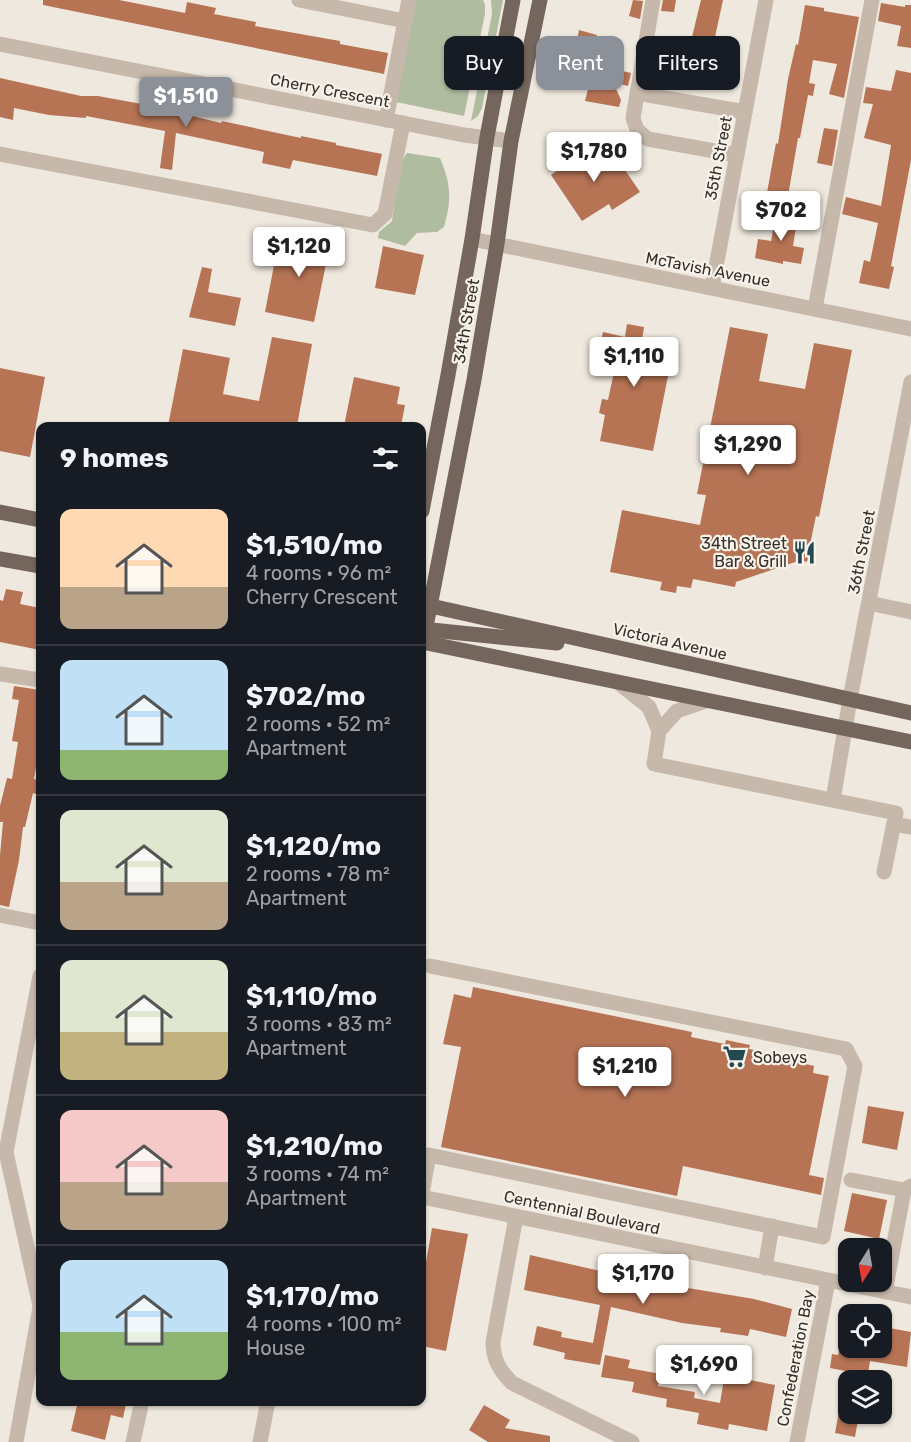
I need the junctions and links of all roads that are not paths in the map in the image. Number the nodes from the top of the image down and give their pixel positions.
1 (299, 0) edge
2 (409, 0) edge
3 (513, 0) edge
4 (540, 0) edge
5 (652, 0) edge
6 (766, 0) edge
7 (872, 0) edge
8 (405, 21) junction
9 (0, 44) edge
10 (637, 93) junction
11 (745, 112) junction
12 (386, 120) junction
13 (403, 123) junction
14 (487, 137) junction
15 (512, 141) junction
16 (0, 154) edge
17 (737, 155) junction
18 (472, 239) junction
19 (497, 244) junction
20 (712, 288) junction
21 (815, 309) junction
22 (911, 329) edge
23 (448, 375) junction
24 (474, 380) junction
25 (911, 382) edge
26 (426, 490) edge
27 (0, 512) edge
28 (36, 519) edge
29 (0, 559) edge
30 (36, 565) edge
31 (426, 601) edge
32 (869, 603) junction
33 (426, 606) edge
34 (911, 612) edge
35 (426, 638) edge
36 (426, 639) edge
37 (632, 651) junction
38 (0, 674) edge
39 (36, 680) edge
40 (620, 684) junction
41 (850, 699) junction
42 (706, 701) junction
43 (911, 713) edge
44 (845, 728) junction
45 (659, 731) junction
46 (911, 742) edge
47 (833, 800) junction
48 (894, 824) junction
49 (911, 828) edge
50 (884, 872) dead end
51 (0, 915) edge
52 (36, 923) edge
53 (430, 966) dead end
54 (36, 997) edge
55 (426, 1173) edge
56 (851, 1180) dead end
57 (907, 1188) edge
58 (426, 1197) edge
59 (516, 1217) junction
60 (772, 1226) junction
61 (892, 1259) edge
62 (765, 1268) junction
63 (828, 1281) junction
64 (838, 1283) edge
65 (36, 1288) edge
66 (885, 1292) edge
67 (911, 1298) edge
68 (36, 1329) edge
69 (141, 1406) edge
70 (267, 1406) edge
71 (16, 1442) edge
72 (133, 1442) edge
73 (260, 1442) edge
74 (633, 1442) edge
75 (797, 1442) edge

1 - 8 street
2 - 8 street
3 - 14 main road, 34th Street
4 - 15 main road, 34th Street
5 - 10 street
6 - 11 street, 35th Street
7 - 21 street
8 - 12 street
9 - 12 street, Cherry Crescent
10 - 11 street
10 - 17 street
11 - 17 street, 35th Street
12 - 13 street, Cherry Crescent
13 - 14 street, Cherry Crescent
13 - 16 street
14 - 15 street, Cherry Crescent
14 - 18 main road, 34th Street
15 - 19 main road, 34th Street
17 - 20 street, 35th Street
18 - 19 street, McTavish Avenue
18 - 23 main road, 34th Street
19 - 20 street, McTavish Avenue
19 - 24 main road, 34th Street
20 - 21 street, McTavish Avenue
21 - 22 street, McTavish Avenue
23 - 24 main road
23 - 26 main road, 34th Street
24 - 31 main road, 34th Street
25 - 32 street, 36th Street
27 - 28 main road
29 - 30 main road
32 - 34 street
32 - 41 street, 36th Street
33 - 37 main road, Victoria Avenue
35 - 37 main road
36 - 40 main road
37 - 41 main road, Victoria Avenue
38 - 39 street
40 - 42 main road
40 - 45 street
41 - 43 main road, Victoria Avenue
41 - 44 street, 36th Street
42 - 44 main road
42 - 45 street
44 - 46 main road
44 - 47 street, 36th Street
45 - 47 street
47 - 48 street
48 - 49 street
48 - 50 street
51 - 52 street
53 - 60 street
54 - 65 street
55 - 60 street
56 - 57 street
57 - 61 street
58 - 59 street, Centennial Boulevard
59 - 62 street, Centennial Boulevard
59 - 74 street
60 - 62 street
62 - 63 street, Centennial Boulevard
63 - 64 street, Centennial Boulevard
63 - 75 street, Confederation Bay
66 - 67 street, Centennial Boulevard
68 - 71 street
69 - 72 street
70 - 73 street

